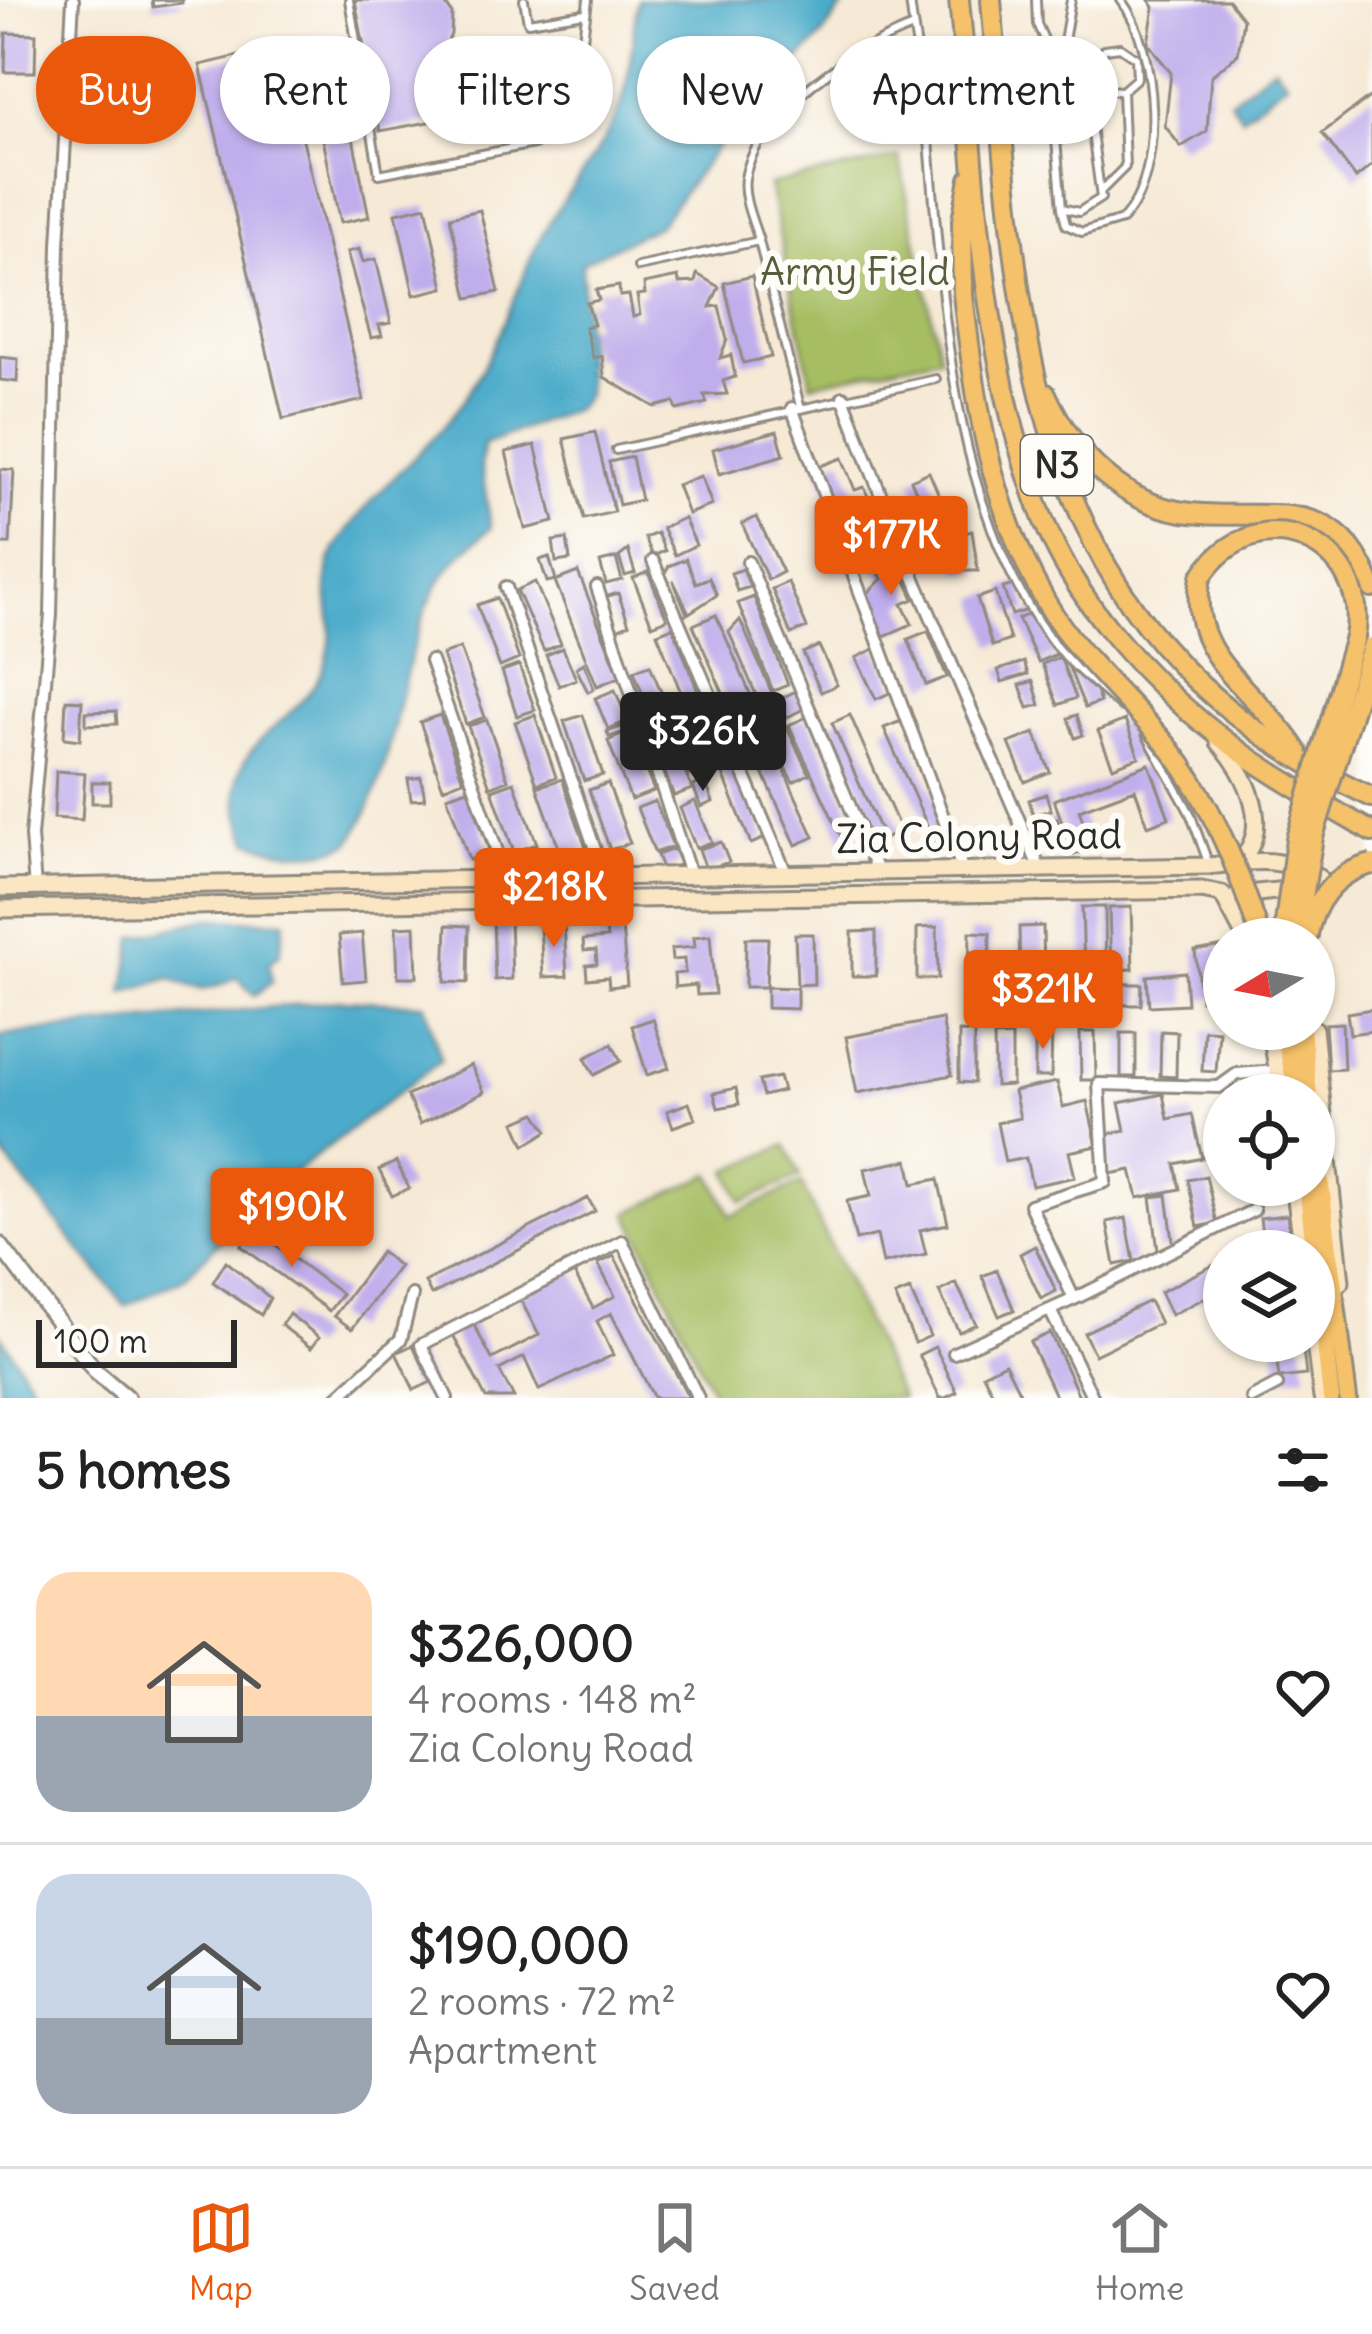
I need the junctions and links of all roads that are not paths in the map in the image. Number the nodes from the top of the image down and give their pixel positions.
1 (73, 0) edge
2 (349, 0) edge
3 (524, 0) edge
4 (588, 0) edge
5 (910, 0) edge
6 (959, 0) edge
7 (991, 0) edge
8 (1036, 0) edge
9 (1071, 0) edge
10 (1121, 0) edge
11 (585, 14) junction
12 (913, 27) junction
13 (583, 36) edge
14 (994, 36) edge
15 (1043, 36) edge
16 (1065, 36) edge
17 (1118, 48) edge
18 (1118, 91) edge
19 (1122, 91) junction
20 (534, 144) edge
21 (1005, 144) edge
22 (1056, 144) edge
23 (1094, 144) edge
24 (974, 162) junction
25 (1101, 192) junction
26 (1062, 208) junction
27 (759, 241) junction
28 (638, 267) dead end
29 (1031, 363) junction
30 (936, 379) dead end
31 (843, 397) junction
32 (796, 407) junction
33 (616, 450) dead end
34 (653, 561) dead end
35 (748, 562) dead end
36 (506, 587) dead end
37 (597, 587) dead end
38 (1372, 589) edge
39 (1372, 647) edge
40 (431, 661) dead end
41 (1205, 725) junction
42 (1301, 757) junction
43 (1372, 797) edge
44 (1318, 801) junction
45 (1372, 832) edge
46 (1238, 862) junction
47 (1372, 864) edge
48 (1209, 866) junction
49 (962, 868) junction
50 (1040, 869) junction
51 (877, 871) junction
52 (786, 873) junction
53 (690, 874) junction
54 (604, 876) junction
55 (1319, 878) junction
56 (1372, 878) edge
57 (508, 883) junction
58 (0, 888) edge
59 (35, 888) junction
60 (1222, 894) junction
61 (0, 909) edge
62 (1235, 918) edge
63 (1253, 918) edge
64 (1286, 918) edge
65 (1298, 918) edge
66 (1313, 918) edge
67 (1314, 918) edge
68 (1316, 1050) edge
69 (1203, 1087) edge
70 (1309, 1206) edge
71 (1325, 1206) edge
72 (1254, 1210) dead end
73 (0, 1245) edge
74 (412, 1295) dead end
75 (1074, 1299) junction
76 (1050, 1310) junction
77 (954, 1354) dead end
78 (1319, 1362) edge
79 (1277, 1385) dead end
80 (127, 1398) edge
81 (337, 1398) edge
82 (447, 1398) edge
83 (698, 1398) edge
84 (1093, 1398) edge
85 (1252, 1398) edge
86 (1327, 1398) edge
87 (1352, 1398) edge

1 - 59 street
2 - 20 lane
3 - 11 lane
4 - 11 lane
5 - 12 lane
6 - 24 highway, N3
7 - 14 highway, N3
8 - 15 lane
9 - 16 lane
10 - 26 lane
11 - 13 lane
12 - 27 lane
12 - 48 lane
17 - 19 lane
18 - 19 lane
19 - 25 lane
21 - 29 highway, N3
22 - 26 lane
23 - 25 lane
24 - 41 highway, N3
24 - 63 highway, bridge
25 - 26 lane
27 - 28 lane
27 - 32 lane
29 - 38 highway
29 - 42 highway, N3
30 - 31 lane
31 - 32 lane
31 - 50 street
32 - 33 lane
32 - 49 street
34 - 52 street
35 - 51 street
36 - 54 street
37 - 53 street
39 - 65 highway, bridge
40 - 57 street
41 - 44 highway, N3
41 - 46 main road
42 - 43 highway, N3
42 - 64 highway, bridge
44 - 45 highway, N3
44 - 55 main road
46 - 48 main road, Zia Colony Road
46 - 55 main road, Zia Colony Road
47 - 67 highway, bridge
48 - 50 main road, Zia Colony Road
49 - 50 main road, Zia Colony Road
49 - 51 main road, Zia Colony Road
51 - 52 main road, Zia Colony Road
52 - 53 main road, Zia Colony Road
53 - 54 main road, Zia Colony Road
54 - 57 main road, Zia Colony Road
55 - 56 main road
55 - 60 main road, Zia Colony Road
55 - 66 main road
57 - 59 main road, Zia Colony Road
58 - 59 main road, Zia Colony Road
60 - 61 main road, Zia Colony Road
60 - 62 main road
68 - 87 main road
69 - 75 street
70 - 86 main road
71 - 87 main road
72 - 75 street
73 - 80 street
74 - 81 street
75 - 76 street
76 - 77 street
76 - 84 street
78 - 86 main road
79 - 85 street
82 - 83 street

